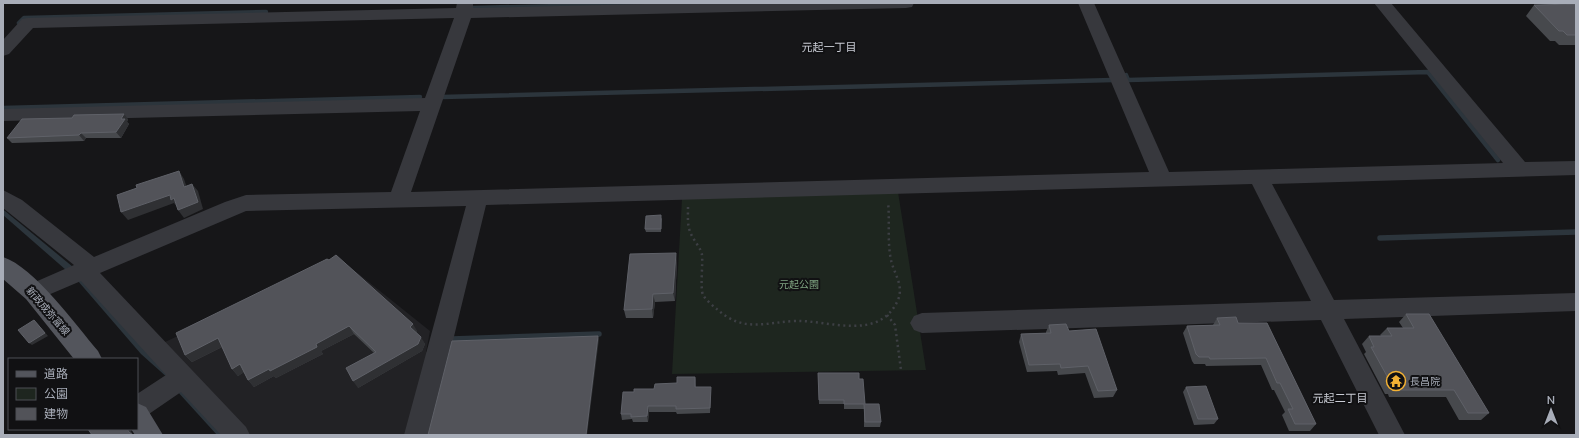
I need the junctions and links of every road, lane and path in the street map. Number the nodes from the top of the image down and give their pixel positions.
1 (906, 3) edge
2 (1086, 3) edge
3 (1382, 3) edge
4 (464, 8) edge
5 (3, 50) edge
6 (432, 104) junction
7 (3, 115) edge
8 (1576, 168) edge
9 (1519, 169) junction
10 (1258, 176) junction
11 (1162, 179) junction
12 (885, 187) junction
13 (689, 192) junction
14 (3, 198) edge
15 (478, 198) junction
16 (398, 200) junction
17 (3, 266) edge
18 (87, 268) junction
19 (34, 292) junction
20 (1576, 302) edge
21 (1327, 310) junction
22 (887, 315) junction
23 (922, 323) dead end
24 (88, 358) edge
25 (901, 370) dead end
26 (182, 378) junction
27 (138, 407) edge
28 (138, 417) edge
29 (150, 435) edge
30 (237, 435) edge
31 (418, 435) edge
32 (1392, 435) edge

1 - 4 street
2 - 11 street
3 - 9 street
4 - 5 street
4 - 6 street
6 - 7 street
6 - 16 street
8 - 9 street
9 - 10 street
10 - 11 street
10 - 21 street
11 - 12 street
12 - 13 street
12 - 22 path
13 - 15 street
13 - 22 path
14 - 18 street
15 - 16 street
15 - 31 street
16 - 18 street
17 - 19 main road, 新政成弥富線
18 - 19 street
18 - 26 street
19 - 24 main road, 新政成弥富線
20 - 21 street
21 - 23 street
21 - 32 street
22 - 25 path
26 - 27 street
26 - 30 street
28 - 29 main road

